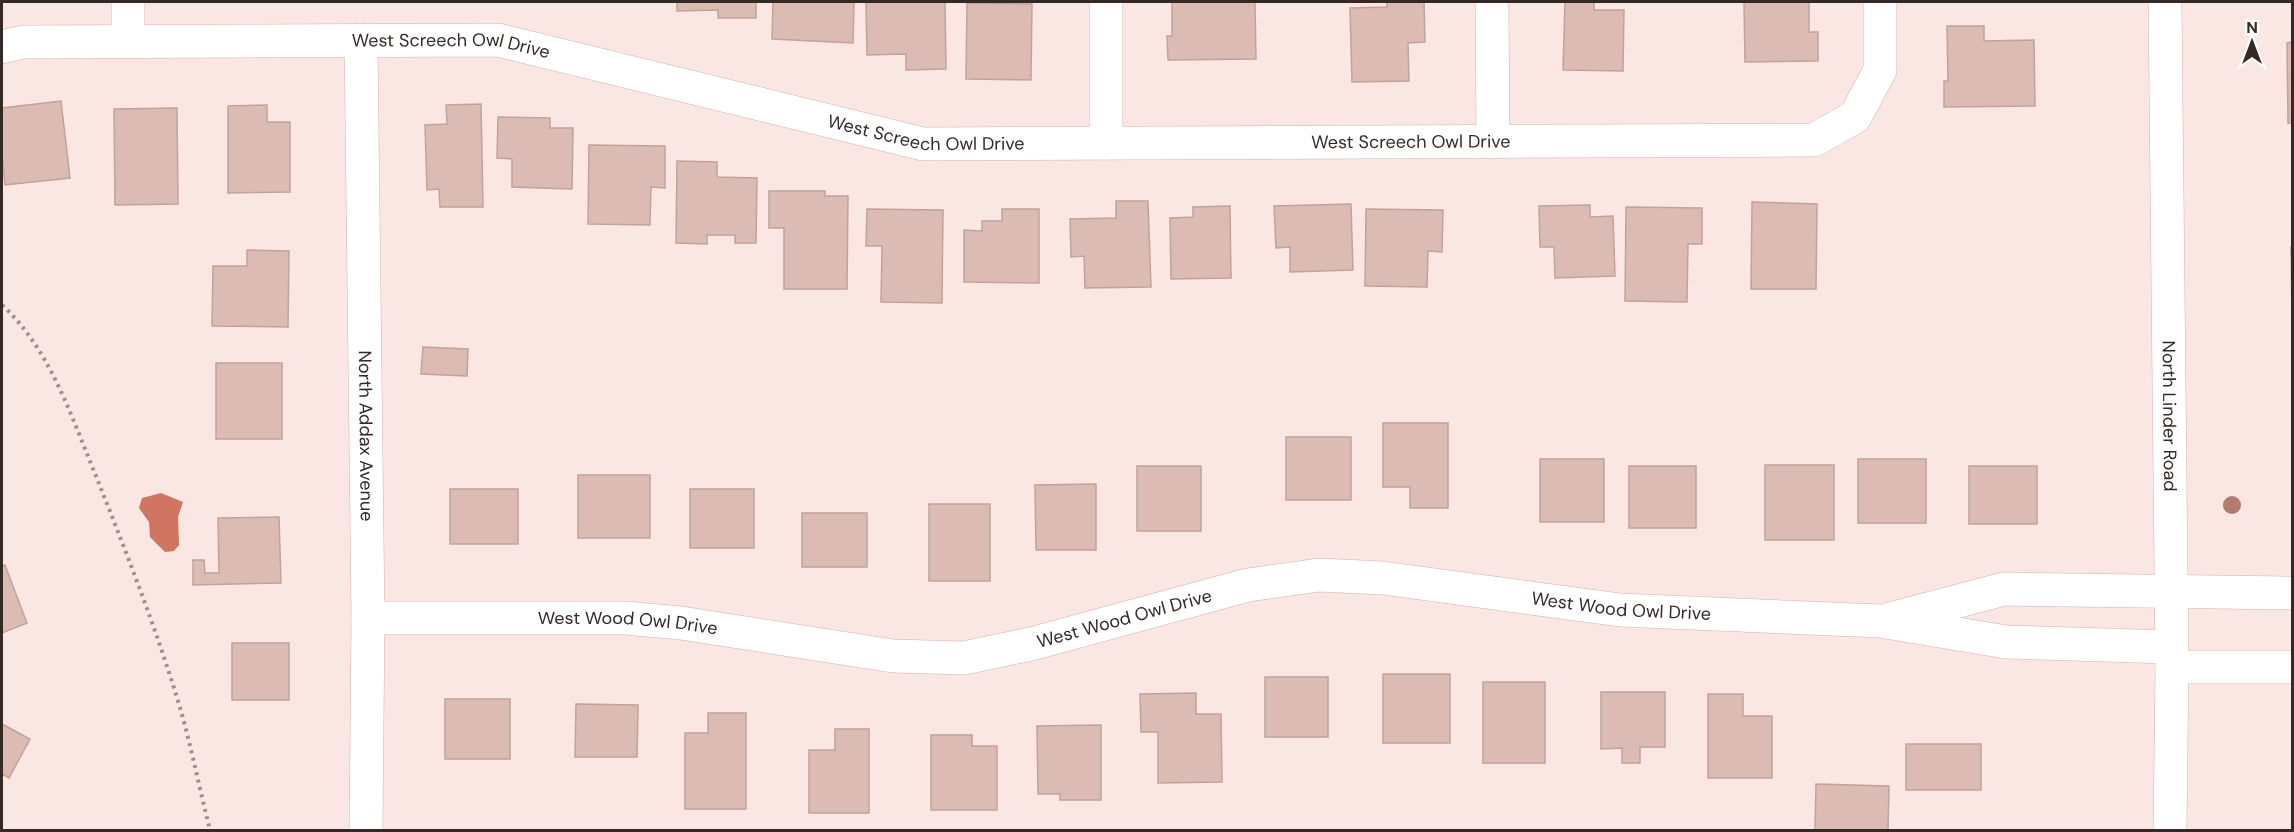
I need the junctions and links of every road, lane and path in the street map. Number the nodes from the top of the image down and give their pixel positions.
1 (128, 2) edge
2 (1106, 2) edge
3 (1492, 2) edge
4 (1880, 2) edge
5 (2165, 2) edge
6 (361, 40) junction
7 (128, 41) junction
8 (2, 47) edge
9 (1493, 142) junction
10 (1106, 143) junction
11 (2, 305) edge
12 (2171, 590) junction
13 (2292, 593) edge
14 (368, 618) junction
15 (1880, 621) junction
16 (2171, 657) junction
17 (2292, 667) edge
18 (210, 831) edge
19 (366, 831) edge
20 (2170, 831) edge

1 - 7 street
2 - 10 street
3 - 9 street
4 - 9 street, West Screech Owl Drive
5 - 12 street, North Linder Road
6 - 7 street, West Screech Owl Drive
6 - 10 street, West Screech Owl Drive
6 - 14 street, North Addax Avenue
7 - 8 street, West Screech Owl Drive
9 - 10 street, West Screech Owl Drive
11 - 18 path
12 - 13 street, West Wood Owl Drive
12 - 15 street, West Wood Owl Drive
12 - 16 street, North Linder Road
14 - 15 street, West Wood Owl Drive
14 - 19 street, North Addax Avenue
15 - 16 street, West Wood Owl Drive
16 - 17 street, West Wood Owl Drive
16 - 20 street, North Linder Road

